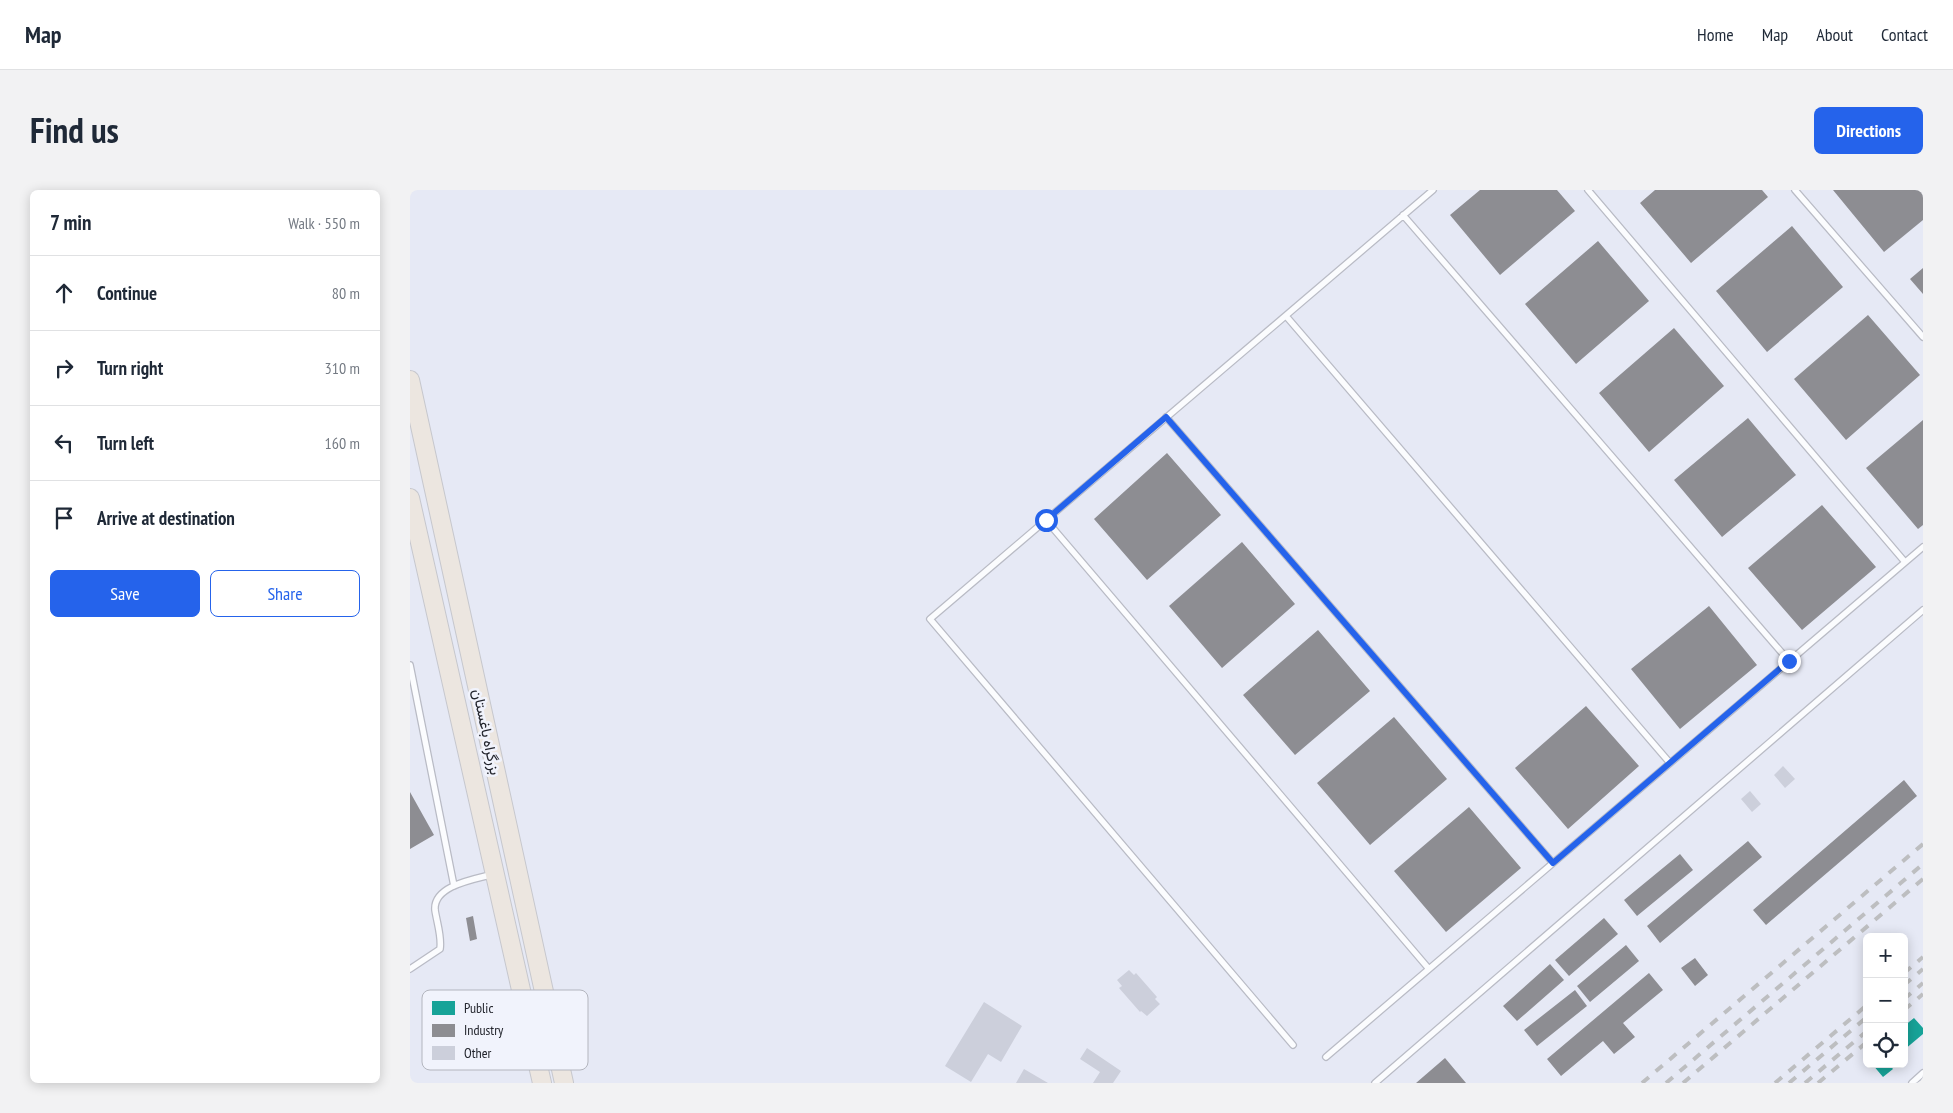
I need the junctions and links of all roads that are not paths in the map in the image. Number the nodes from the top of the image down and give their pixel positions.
1 (1433, 190) edge
2 (1588, 190) edge
3 (1795, 190) edge
4 (1403, 215) junction
5 (1286, 316) junction
6 (1923, 337) edge
7 (410, 380) edge
8 (1166, 417) junction
9 (410, 498) edge
10 (1046, 520) junction
11 (1923, 547) edge
12 (1905, 562) junction
13 (1923, 610) edge
14 (1789, 661) junction
15 (410, 665) edge
16 (1670, 763) junction
17 (1553, 863) junction
18 (496, 874) junction
19 (454, 886) junction
20 (410, 969) edge
21 (1429, 969) junction
22 (522, 990) edge
23 (544, 990) edge
24 (1293, 1045) dead end
25 (1326, 1057) dead end
26 (539, 1070) edge
27 (561, 1070) edge
28 (1923, 1073) edge
29 (542, 1083) edge
30 (564, 1083) edge
31 (1375, 1083) edge
32 (1912, 1083) edge

1 - 4 lane
2 - 12 lane
3 - 6 lane
4 - 5 lane
4 - 14 lane
5 - 8 lane
5 - 16 lane
7 - 23 highway, بزرگراه باغستان
8 - 10 lane
8 - 17 lane
9 - 18 highway, بزرگراه باغستان
10 - 21 lane
10 - 24 lane
11 - 12 lane
12 - 14 lane
13 - 31 lane
14 - 16 lane
15 - 19 lane
16 - 17 lane
17 - 21 lane
18 - 19 lane
18 - 22 highway, بزرگراه باغستان
19 - 20 lane
21 - 25 lane
26 - 29 highway, بزرگراه باغستان
27 - 30 highway, بزرگراه باغستان
28 - 32 lane

